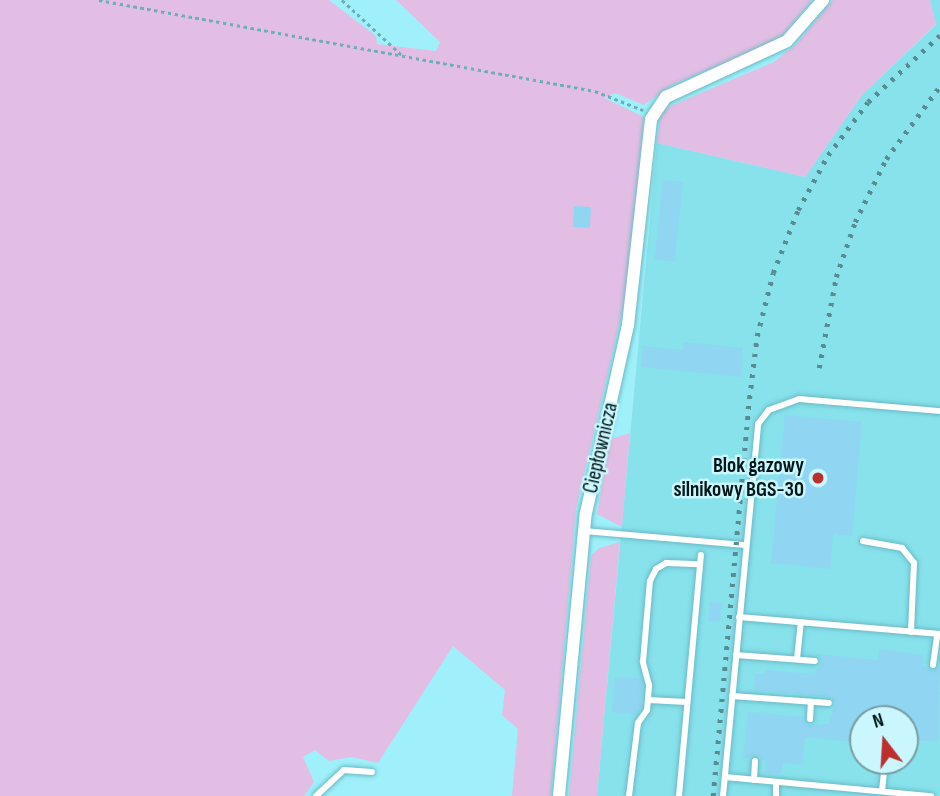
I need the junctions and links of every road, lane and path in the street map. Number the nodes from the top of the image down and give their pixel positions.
1 (99, 0) edge
2 (342, 0) edge
3 (823, 0) edge
4 (403, 55) junction
5 (656, 109) junction
6 (940, 411) edge
7 (584, 531) junction
8 (863, 541) dead end
9 (745, 545) junction
10 (701, 555) dead end
11 (701, 564) junction
12 (739, 617) junction
13 (801, 622) junction
14 (911, 632) junction
15 (938, 634) edge
16 (938, 648) edge
17 (736, 655) junction
18 (797, 659) junction
19 (815, 661) dead end
20 (933, 665) dead end
21 (732, 696) junction
22 (648, 700) junction
23 (688, 702) junction
24 (811, 702) junction
25 (829, 703) dead end
26 (810, 719) dead end
27 (755, 761) dead end
28 (372, 772) dead end
29 (884, 775) edge
30 (725, 777) junction
31 (754, 780) junction
32 (776, 782) junction
33 (882, 791) junction
34 (918, 795) edge
35 (316, 796) edge
36 (559, 796) edge
37 (629, 796) edge
38 (679, 796) edge
39 (723, 796) edge
40 (776, 796) edge
41 (931, 796) edge

1 - 4 path
2 - 4 path
3 - 5 street
4 - 5 path
5 - 7 street, Ciepłownicza
6 - 9 lane
7 - 9 lane
7 - 36 street, Ciepłownicza
8 - 14 lane
9 - 12 lane
10 - 11 lane
11 - 22 lane
11 - 23 lane
12 - 13 lane
12 - 17 lane
13 - 14 lane
13 - 18 lane
14 - 15 lane
15 - 16 lane
16 - 20 lane
17 - 18 lane
17 - 21 lane
18 - 19 lane
21 - 24 lane
21 - 30 lane
22 - 23 lane
22 - 37 lane
23 - 38 lane
24 - 25 lane
24 - 26 lane
27 - 31 lane
28 - 35 lane
29 - 33 lane
30 - 31 lane
30 - 39 lane
31 - 32 lane
32 - 33 lane
32 - 40 lane
33 - 34 lane
34 - 41 lane

